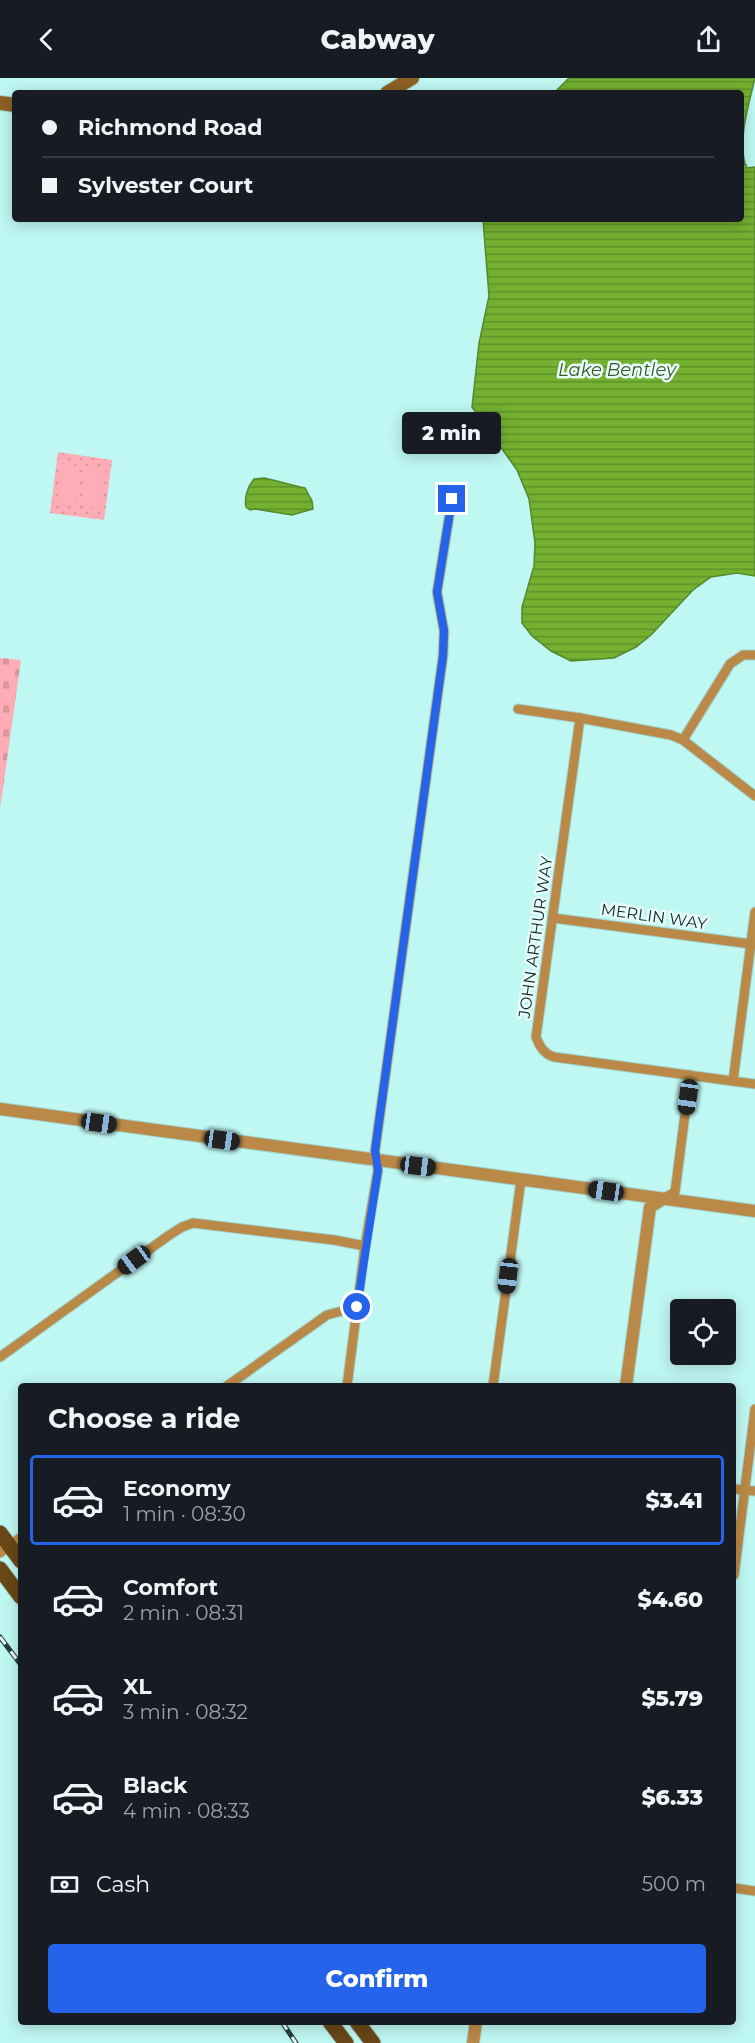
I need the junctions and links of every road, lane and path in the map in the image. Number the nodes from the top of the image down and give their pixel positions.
1 (412, 78) edge
2 (392, 90) edge
3 (452, 499) dead end
4 (755, 656) edge
5 (518, 709) dead end
6 (580, 718) junction
7 (683, 740) junction
8 (755, 796) edge
9 (755, 912) edge
10 (553, 918) junction
11 (751, 944) junction
12 (690, 1075) junction
13 (733, 1081) junction
14 (755, 1084) edge
15 (0, 1109) edge
16 (376, 1161) junction
17 (521, 1180) junction
18 (663, 1199) junction
19 (755, 1211) edge
20 (365, 1246) junction
21 (357, 1307) junction
22 (0, 1357) edge
23 (231, 1383) edge
24 (347, 1383) edge
25 (493, 1383) edge
26 (626, 1383) edge
27 (755, 1409) edge
28 (736, 1489) edge
29 (744, 1490) junction
30 (755, 1491) edge
31 (0, 1533) edge
32 (10, 1545) edge
33 (736, 1558) edge
34 (0, 1569) edge
35 (18, 1593) edge
36 (736, 1888) edge
37 (755, 1891) edge
38 (332, 2025) edge
39 (359, 2025) edge
40 (476, 2025) edge
41 (346, 2043) edge
42 (373, 2043) edge
43 (473, 2043) edge

1 - 2 main road
3 - 16 street
4 - 7 street
5 - 6 street
6 - 7 street
6 - 10 street, JOHN ARTHUR WAY
7 - 8 street
9 - 11 street
10 - 11 street, MERLIN WAY
10 - 12 street, JOHN ARTHUR WAY
11 - 13 street
12 - 13 street, JOHN ARTHUR WAY
12 - 18 street
13 - 14 street, JOHN ARTHUR WAY
15 - 16 street
16 - 17 street
16 - 20 street
17 - 18 street
17 - 25 street
18 - 19 street
18 - 26 street
20 - 21 street
20 - 22 street
21 - 23 street
21 - 24 street
27 - 29 street
28 - 29 street
29 - 30 street
29 - 33 street
31 - 32 main road
34 - 35 main road
36 - 37 street
38 - 41 main road
39 - 42 main road
40 - 43 street

